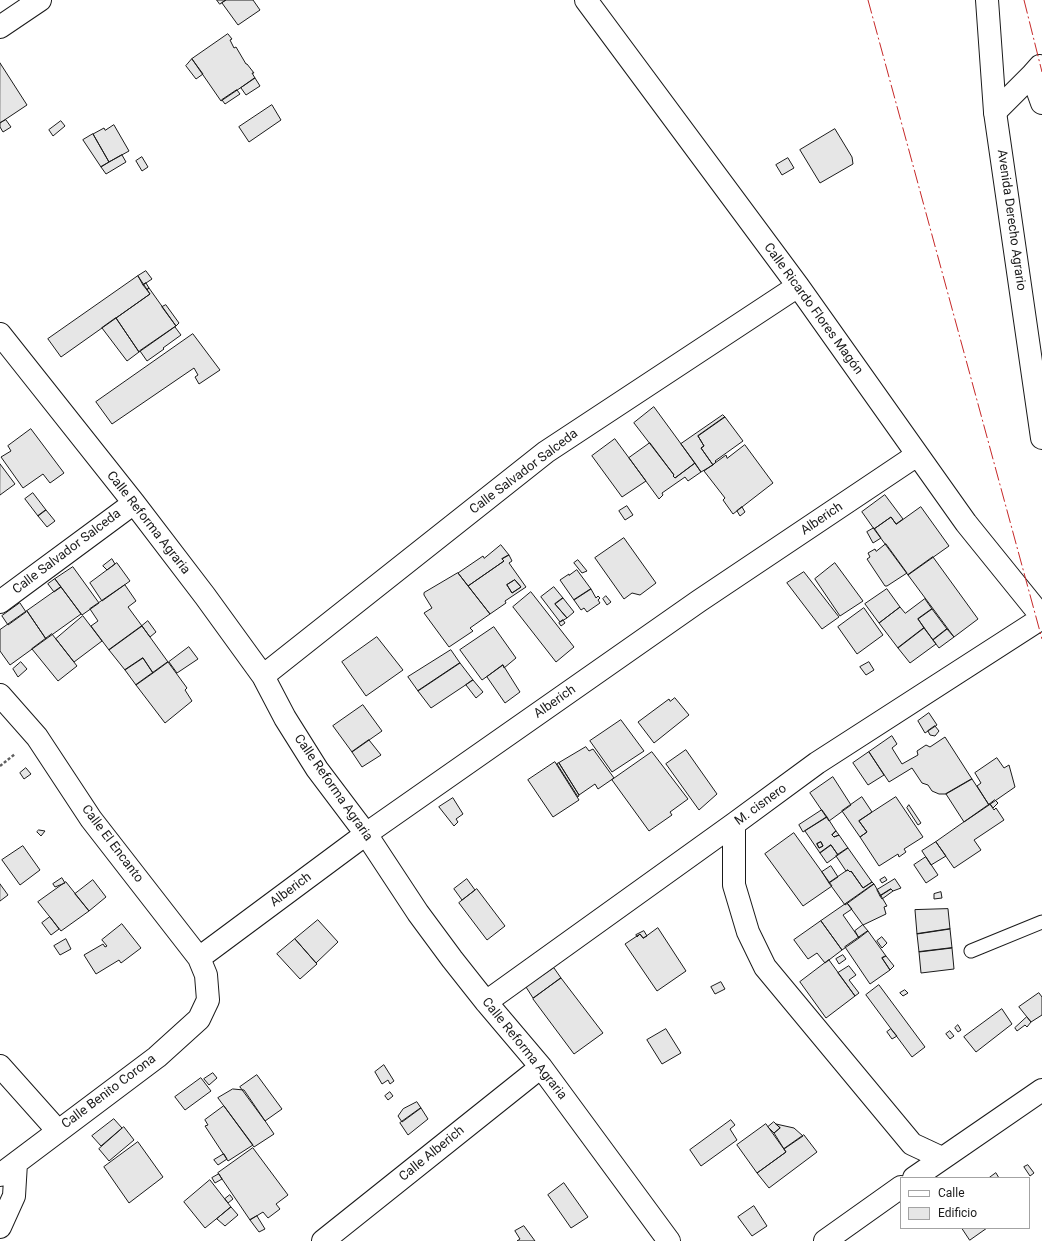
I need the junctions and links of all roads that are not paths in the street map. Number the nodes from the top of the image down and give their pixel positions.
1 (40, 0) edge
2 (586, 0) edge
3 (988, 0) edge
4 (0, 27) edge
5 (1037, 70) edge
6 (1042, 102) edge
7 (996, 112) junction
8 (798, 286) junction
9 (3, 343) edge
10 (1042, 438) edge
11 (917, 455) junction
12 (134, 503) junction
13 (0, 602) edge
14 (1042, 618) edge
15 (263, 676) junction
16 (0, 695) edge
17 (734, 824) junction
18 (366, 834) junction
19 (1042, 922) edge
20 (971, 951) dead end
21 (199, 958) junction
22 (208, 1000) joint
23 (486, 1002) junction
24 (0, 1066) edge
25 (541, 1067) junction
26 (1042, 1090) edge
27 (58, 1130) junction
28 (942, 1158) junction
29 (8, 1169) edge
30 (915, 1177) edge
31 (900, 1188) edge
32 (0, 1227) edge
33 (323, 1241) edge
34 (669, 1241) edge
35 (825, 1241) edge

1 - 4 street
2 - 8 street, Calle Ricardo Flores Magón
3 - 7 street, Avenida Derecho Agrario
5 - 6 street
5 - 7 street
7 - 10 street, Avenida Derecho Agrario
8 - 11 street, Calle Ricardo Flores Magón
8 - 15 street, Calle Salvador Salceda
9 - 12 street, Calle Reforma Agraria
11 - 14 street, Calle Ricardo Flores Magón
11 - 18 street, Alberich
12 - 13 street, Calle Salvador Salceda
12 - 15 street, Calle Reforma Agraria
14 - 17 street, M. cisnero
15 - 18 street, Calle Reforma Agraria
16 - 21 street, Calle El Encanto
17 - 23 street, M. cisnero
17 - 28 street
18 - 21 street, Alberich
18 - 23 street, Calle Reforma Agraria
19 - 20 lane
21 - 22 street, Calle El Encanto
22 - 27 street, Calle Benito Corona
23 - 25 street, Calle Reforma Agraria
24 - 27 street
25 - 33 street, Calle Alberich
25 - 34 street, Calle Reforma Agraria
26 - 28 street
27 - 29 street, Calle Benito Corona
28 - 30 street
29 - 32 street
31 - 35 street

